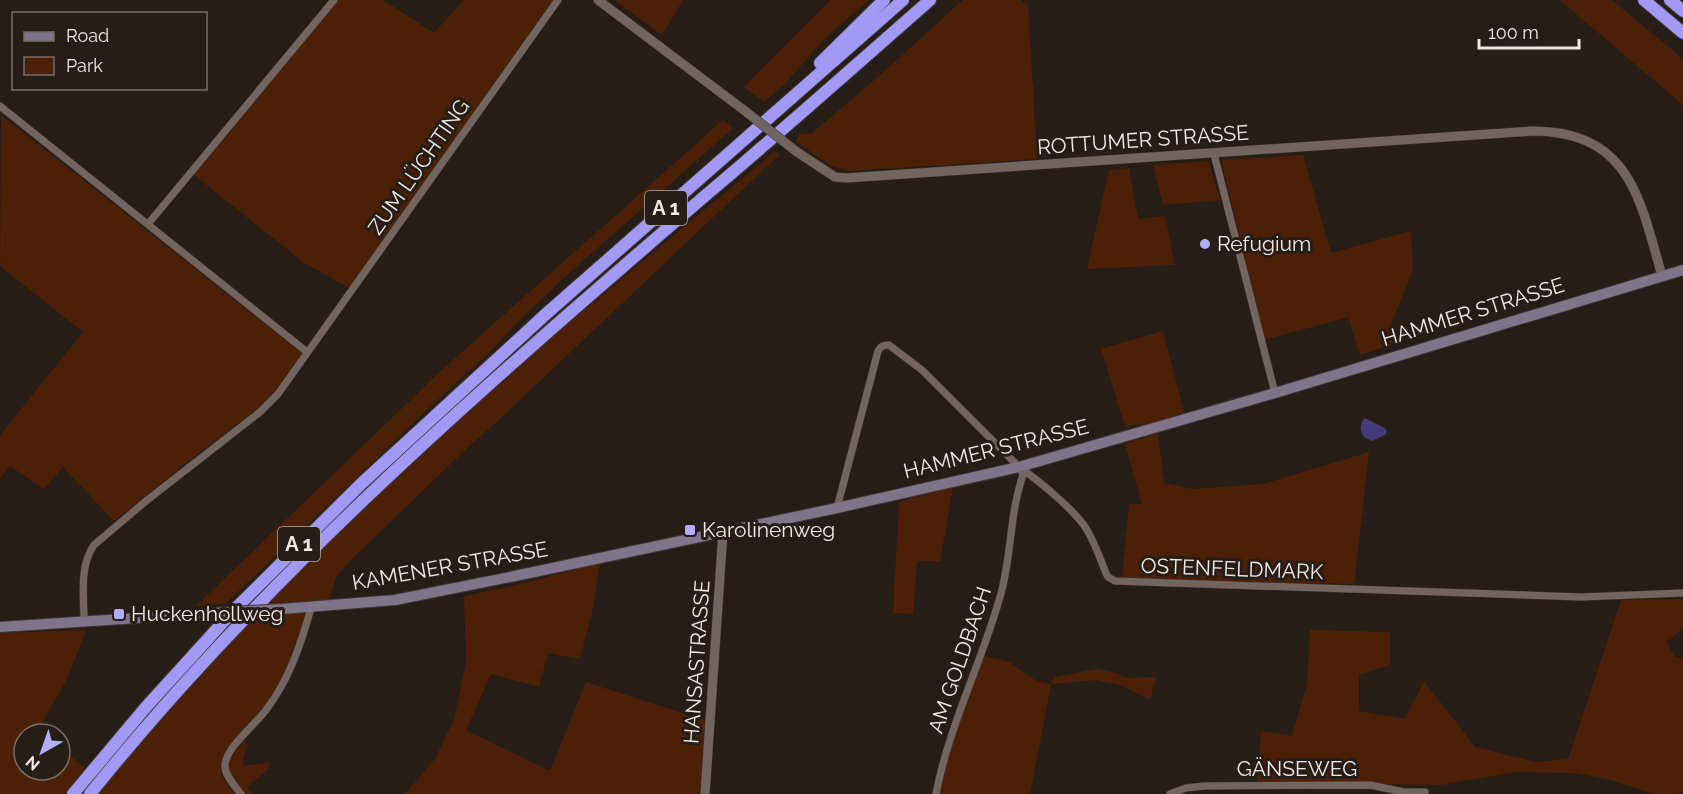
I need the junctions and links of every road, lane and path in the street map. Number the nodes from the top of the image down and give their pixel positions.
1 (334, 0) edge
2 (558, 0) edge
3 (598, 0) edge
4 (884, 0) edge
5 (903, 0) edge
6 (930, 0) edge
7 (1644, 0) edge
8 (1670, 0) edge
9 (1683, 11) edge
10 (1683, 33) edge
11 (786, 102) junction
12 (0, 106) edge
13 (1214, 154) junction
14 (148, 224) junction
15 (1683, 270) edge
16 (1662, 276) junction
17 (307, 352) junction
18 (1275, 393) junction
19 (1019, 467) junction
20 (837, 508) junction
21 (723, 532) junction
22 (1683, 593) edge
23 (311, 608) junction
24 (84, 621) junction
25 (0, 627) edge
26 (1425, 792) dead end
27 (73, 794) edge
28 (90, 794) edge
29 (241, 794) edge
30 (705, 794) edge
31 (936, 794) edge
32 (1170, 794) edge

1 - 14 street
2 - 17 street, ZUM LÜCHTING
3 - 13 street, ROTTUMER STRASSE, bridge
4 - 11 highway
5 - 11 highway, A 1
6 - 28 highway, A 1
7 - 10 highway
8 - 9 highway
11 - 27 highway, A 1
12 - 14 street
13 - 16 street, ROTTUMER STRASSE
13 - 18 street
14 - 17 street
15 - 16 main road, HAMMER STRASSE
16 - 18 main road, HAMMER STRASSE
17 - 24 street, ZUM LÜCHTING
18 - 19 main road, HAMMER STRASSE
19 - 20 main road, HAMMER STRASSE
19 - 20 street, OSTENFELDMARK
19 - 22 street, OSTENFELDMARK
19 - 31 street, AM GOLDBACH
20 - 21 main road, HAMMER STRASSE
21 - 23 main road, KAMENER STRASSE
21 - 30 street, HANSASTRASSE
23 - 24 main road, KAMENER STRASSE, bridge
23 - 29 street
24 - 25 main road, KAMENER STRASSE
26 - 32 street, GÄNSEWEG

